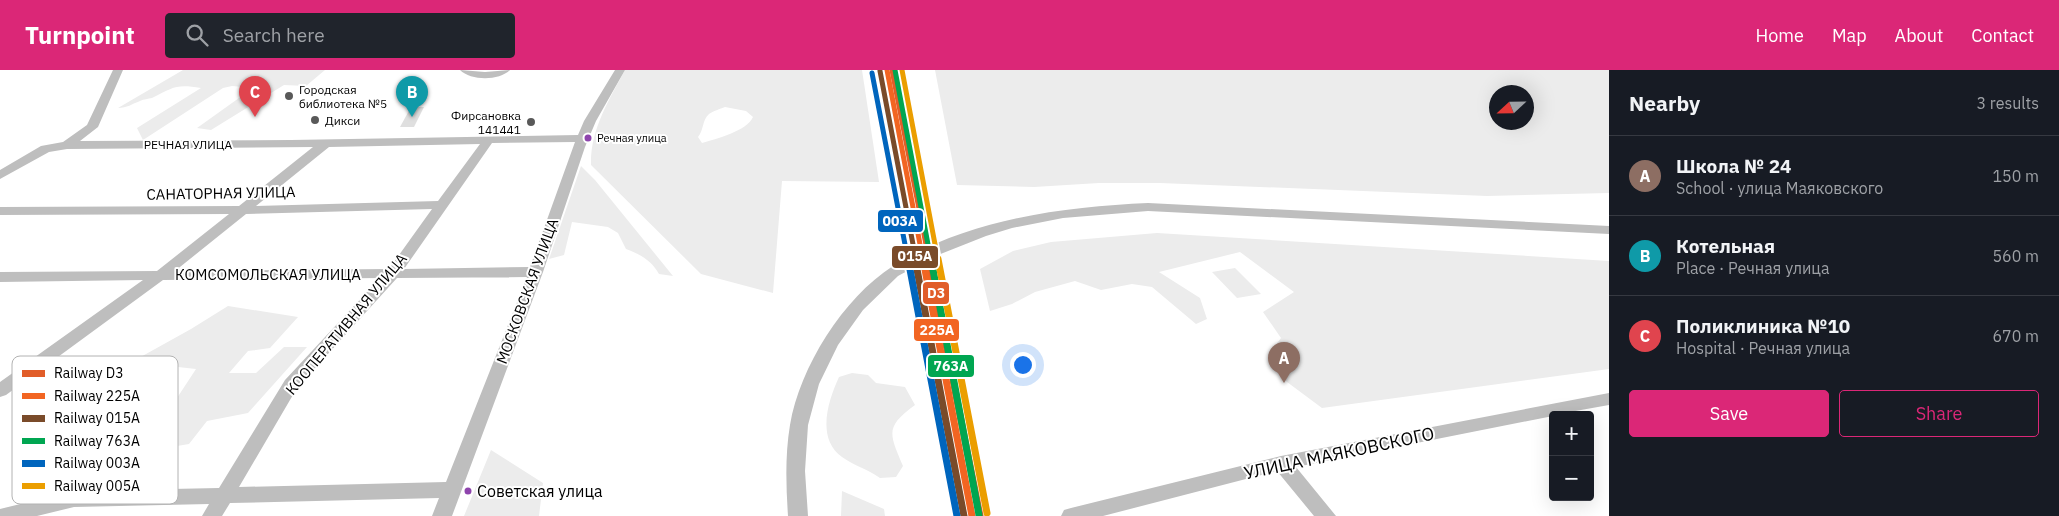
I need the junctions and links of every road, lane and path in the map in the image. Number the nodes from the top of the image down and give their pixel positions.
1 (118, 70) edge
2 (465, 70) edge
3 (505, 70) edge
4 (620, 70) edge
5 (583, 138) junction
6 (489, 140) junction
7 (326, 143) junction
8 (67, 145) junction
9 (0, 175) edge
10 (442, 205) junction
11 (242, 210) junction
12 (0, 211) edge
13 (1609, 230) edge
14 (536, 272) junction
15 (392, 273) junction
16 (162, 274) junction
17 (0, 277) edge
18 (48, 356) edge
19 (12, 382) edge
20 (0, 391) edge
21 (1609, 398) edge
22 (1281, 463) junction
23 (452, 490) junction
24 (226, 494) junction
25 (178, 496) edge
26 (53, 504) edge
27 (4, 516) edge
28 (212, 516) edge
29 (442, 516) edge
30 (798, 516) edge
31 (1071, 516) edge
32 (1326, 516) edge

1 - 8 street
2 - 3 street
4 - 5 street, МОСКОВСКАЯ УЛИЦА
5 - 6 street, РЕЧНАЯ УЛИЦА
5 - 14 street, МОСКОВСКАЯ УЛИЦА
6 - 7 street, РЕЧНАЯ УЛИЦА
6 - 10 street, КООПЕРАТИВНАЯ УЛИЦА
7 - 8 street, РЕЧНАЯ УЛИЦА
7 - 11 street
8 - 9 street
10 - 11 street, САНАТОРНАЯ УЛИЦА
10 - 15 street, КООПЕРАТИВНАЯ УЛИЦА
11 - 12 street, САНАТОРНАЯ УЛИЦА
11 - 16 street
13 - 30 street
14 - 15 street, КОМСОМОЛЬСКАЯ УЛИЦА
14 - 23 street, МОСКОВСКАЯ УЛИЦА
15 - 16 street, КОМСОМОЛЬСКАЯ УЛИЦА
15 - 24 street, КООПЕРАТИВНАЯ УЛИЦА
16 - 17 street, КОМСОМОЛЬСКАЯ УЛИЦА
16 - 18 street
19 - 20 street
21 - 22 street, УЛИЦА МАЯКОВСКОГО
22 - 31 street, УЛИЦА МАЯКОВСКОГО
22 - 32 street
23 - 24 street
23 - 29 street, МОСКОВСКАЯ УЛИЦА
24 - 25 street
24 - 28 street, КООПЕРАТИВНАЯ УЛИЦА
26 - 27 street

